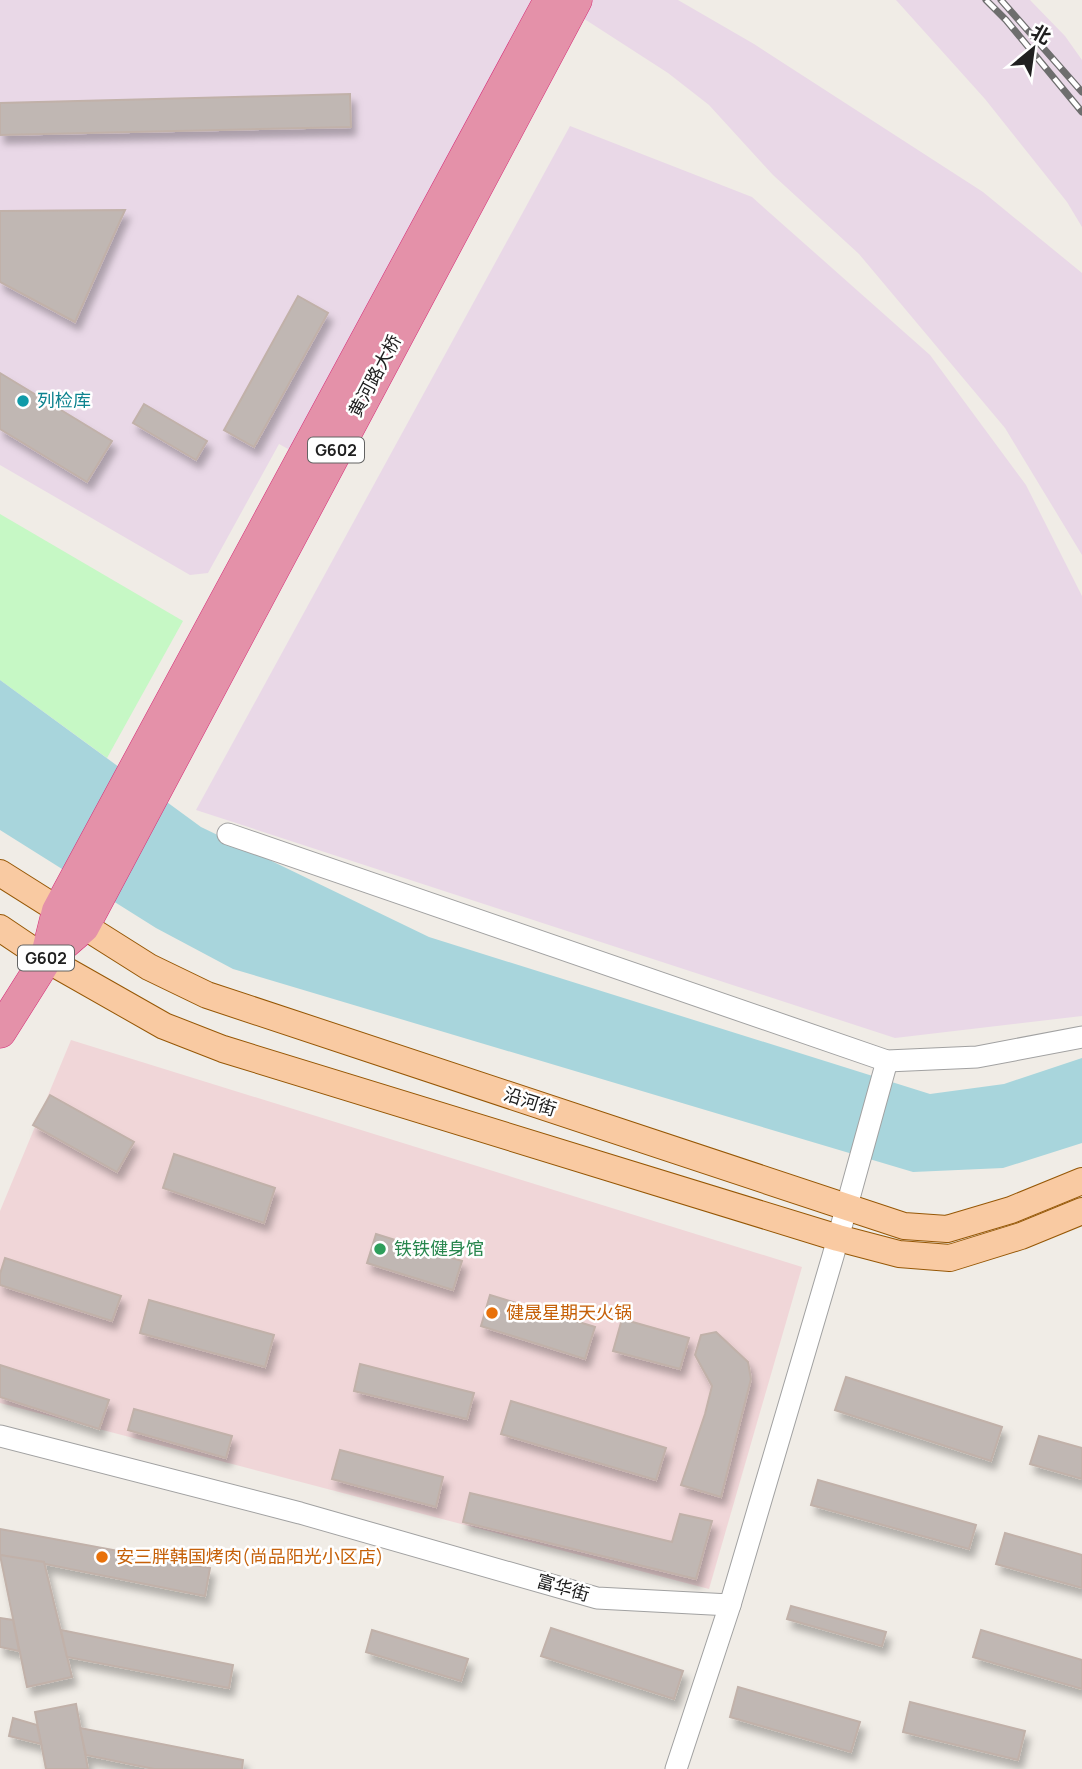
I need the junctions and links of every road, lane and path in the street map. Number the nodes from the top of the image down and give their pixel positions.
1 (550, 0) edge
2 (576, 0) edge
3 (228, 834) dead end
4 (0, 873) edge
5 (78, 906) junction
6 (0, 928) edge
7 (46, 959) junction
8 (0, 1032) edge
9 (1082, 1037) edge
10 (887, 1061) junction
11 (1082, 1181) edge
12 (846, 1208) junction
13 (1082, 1211) edge
14 (838, 1238) junction
15 (0, 1436) edge
16 (730, 1605) junction
17 (676, 1769) edge

1 - 5 highway, 黄河路大桥 / G602
2 - 5 highway, 黄河路大桥 / G602
3 - 10 street
4 - 5 main road, 沿河街
5 - 7 highway, G602
5 - 12 main road, 沿河街
6 - 7 main road
7 - 8 highway, G602
7 - 14 main road
9 - 10 street
10 - 12 street
11 - 12 main road, 沿河街
12 - 14 street
13 - 14 main road
14 - 16 street
15 - 16 street, 富华街
16 - 17 street

